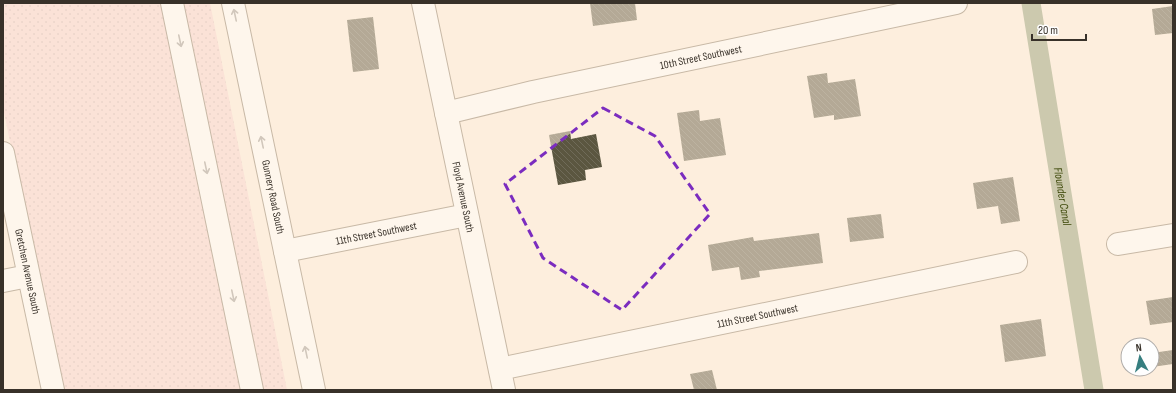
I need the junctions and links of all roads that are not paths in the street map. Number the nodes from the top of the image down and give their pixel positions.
1 (172, 3) edge
2 (233, 3) edge
3 (423, 3) edge
4 (956, 3) edge
5 (446, 113) junction
6 (3, 153) edge
7 (467, 215) junction
8 (1173, 235) edge
9 (1118, 244) dead end
10 (285, 251) junction
11 (1016, 262) dead end
12 (28, 276) junction
13 (3, 281) edge
14 (502, 380) edge
15 (53, 390) edge
16 (252, 390) edge
17 (314, 390) edge

1 -> 16 street
10 -> 2 street, Gunnery Road South
3 - 5 street, Floyd Avenue South
4 - 5 street, 10th Street Southwest
5 - 7 street, Floyd Avenue South
6 - 12 street, Gretchen Avenue South
7 - 10 street, 11th Street Southwest
7 - 14 street, Floyd Avenue South
8 - 9 street
17 -> 10 street, Gunnery Road South
11 - 14 street, 11th Street Southwest
12 - 13 street
12 - 15 street, Gretchen Avenue South

